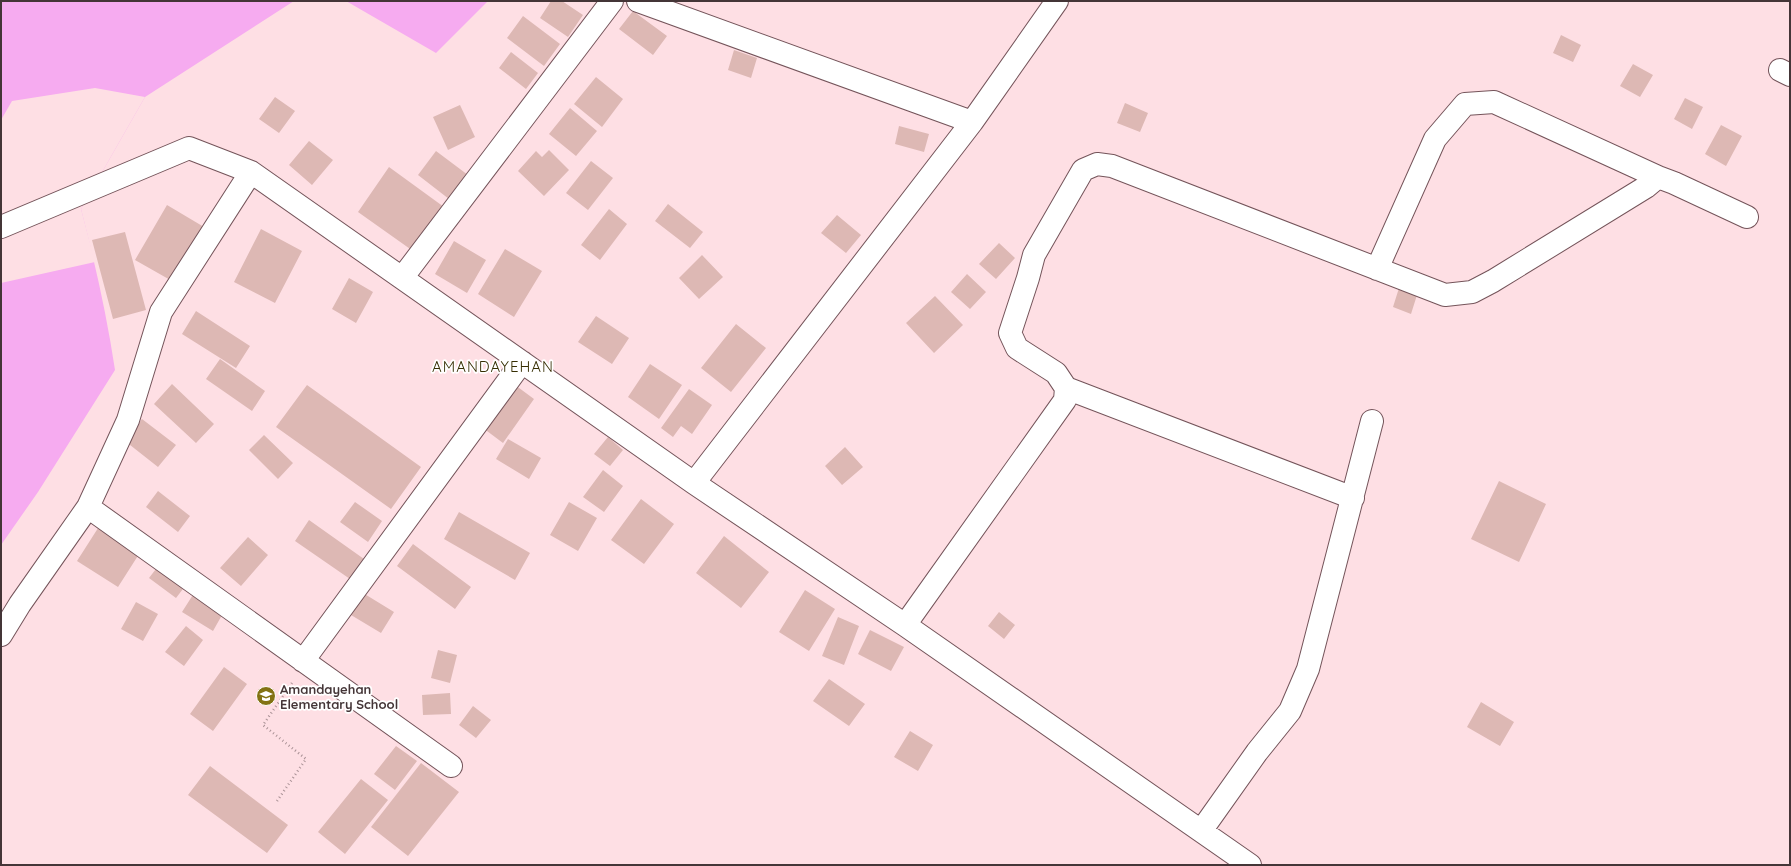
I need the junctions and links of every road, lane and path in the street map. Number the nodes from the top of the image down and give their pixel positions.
1 (612, 1) edge
2 (638, 1) edge
3 (1056, 1) edge
4 (972, 122) junction
5 (251, 172) junction
6 (1658, 177) junction
7 (1747, 217) dead end
8 (1, 227) edge
9 (1377, 269) junction
10 (402, 278) junction
11 (522, 362) junction
12 (1066, 388) junction
13 (1372, 421) dead end
14 (694, 483) junction
15 (1352, 498) junction
16 (88, 507) junction
17 (905, 625) junction
18 (1, 635) edge
19 (303, 661) junction
20 (451, 766) dead end
21 (277, 801) dead end
22 (1201, 831) junction
23 (1250, 865) edge

1 - 10 street
2 - 4 street
3 - 4 street
4 - 14 street
5 - 8 street
5 - 10 street
5 - 16 street
6 - 7 street
6 - 9 street
6 - 9 street
9 - 12 street
10 - 11 street
11 - 14 street
11 - 19 street
12 - 15 street
12 - 17 street
13 - 15 street
14 - 17 street
15 - 22 street
16 - 18 street
16 - 19 street
17 - 22 street
19 - 20 street
19 - 21 path
22 - 23 street

